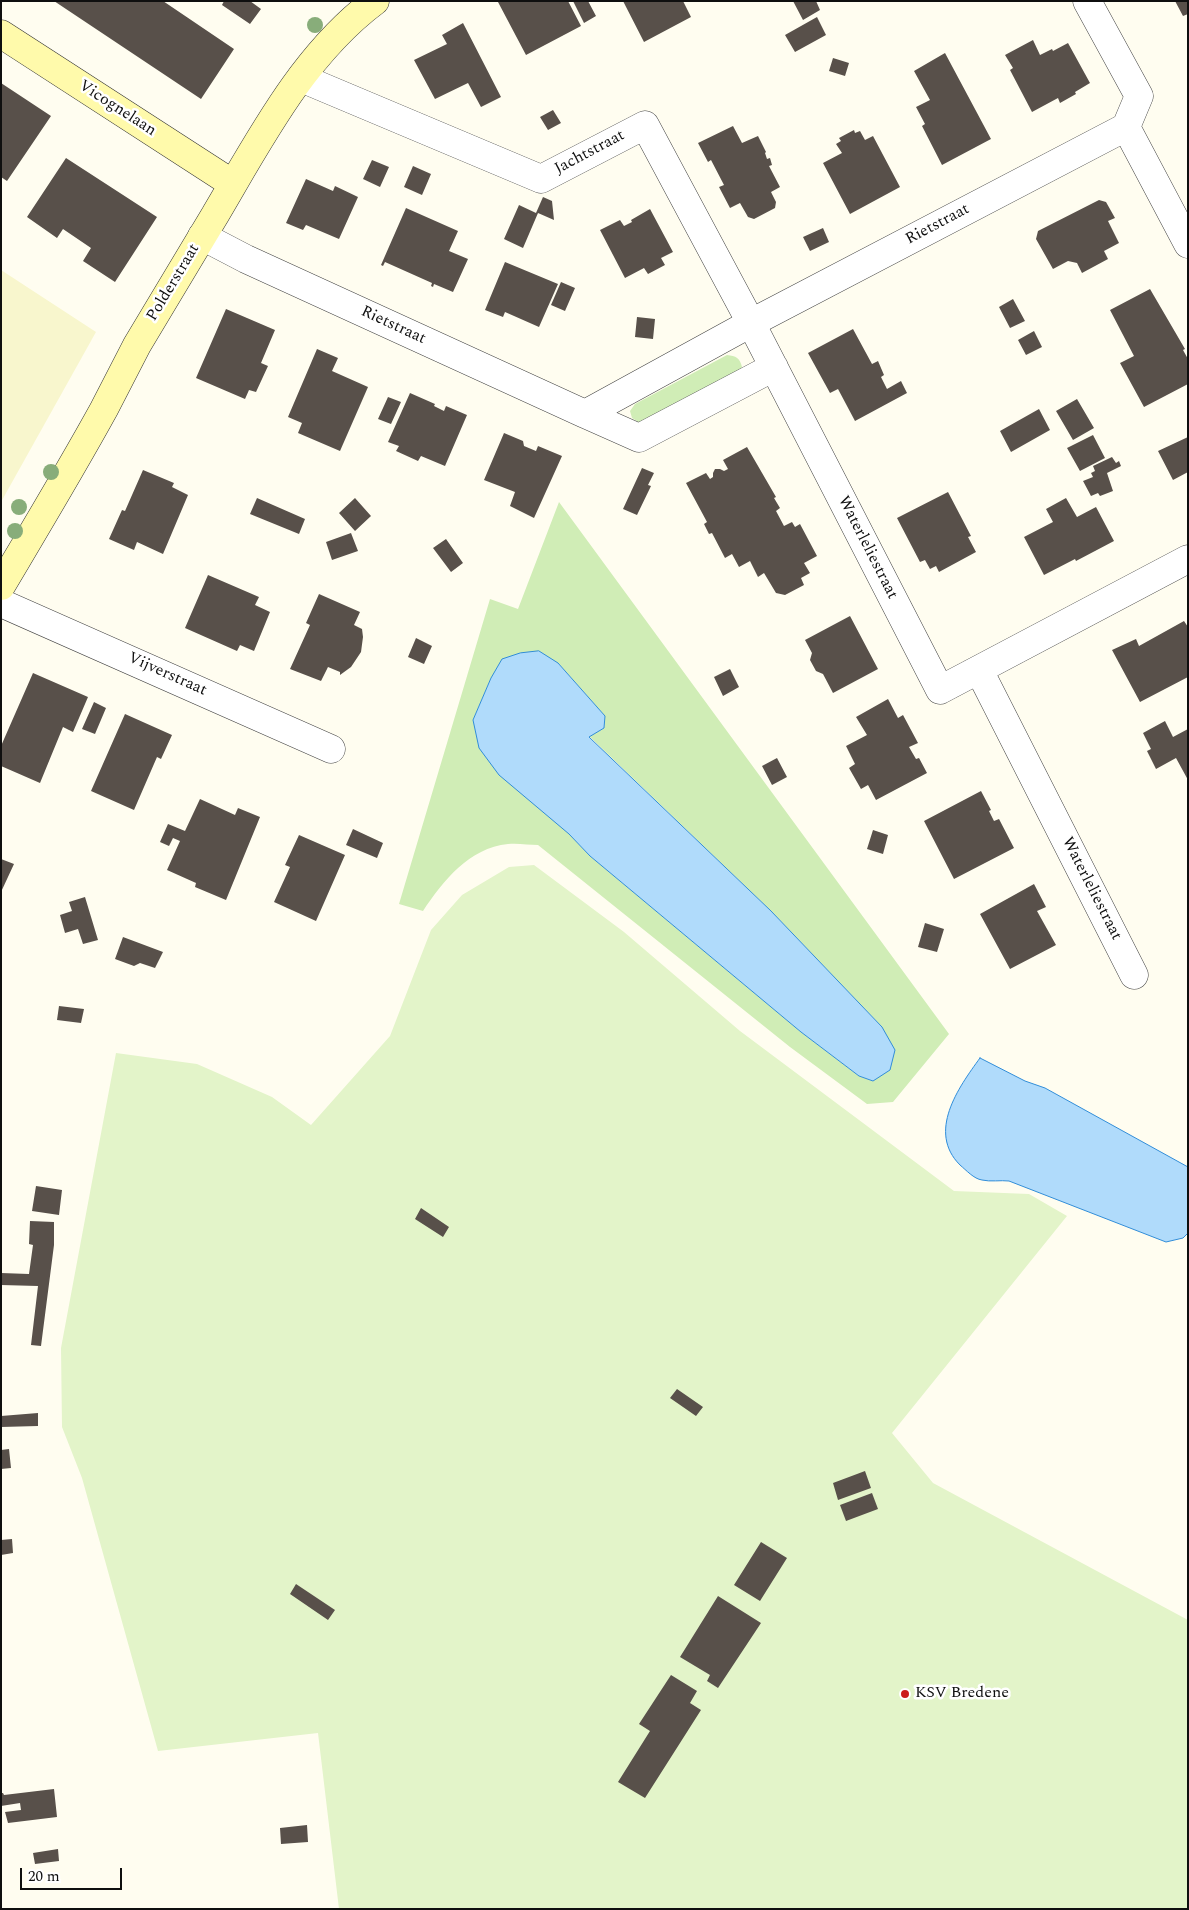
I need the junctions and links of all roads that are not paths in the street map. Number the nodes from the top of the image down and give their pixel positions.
1 (375, 1) edge
2 (1087, 1) edge
3 (1, 34) edge
4 (301, 78) junction
5 (1126, 127) junction
6 (233, 184) junction
7 (202, 236) junction
8 (1188, 244) edge
9 (751, 323) junction
10 (774, 367) junction
11 (585, 414) junction
12 (1188, 559) edge
13 (1, 586) edge
14 (1, 603) edge
15 (979, 670) junction
16 (332, 749) dead end
17 (1134, 975) dead end

1 - 4 street, Polderstraat
2 - 5 street
3 - 6 street, Vicognelaan
4 - 6 street, Polderstraat
4 - 9 street, Jachtstraat
5 - 8 street
5 - 9 street, Rietstraat
6 - 7 street, Polderstraat
7 - 11 street, Rietstraat
7 - 13 street, Polderstraat
9 - 10 street
9 - 11 street, Rietstraat
10 - 11 street, Rietstraat
10 - 15 street, Waterleliestraat
12 - 15 street, Waterleliestraat
14 - 16 street, Vijverstraat
15 - 17 street, Waterleliestraat

